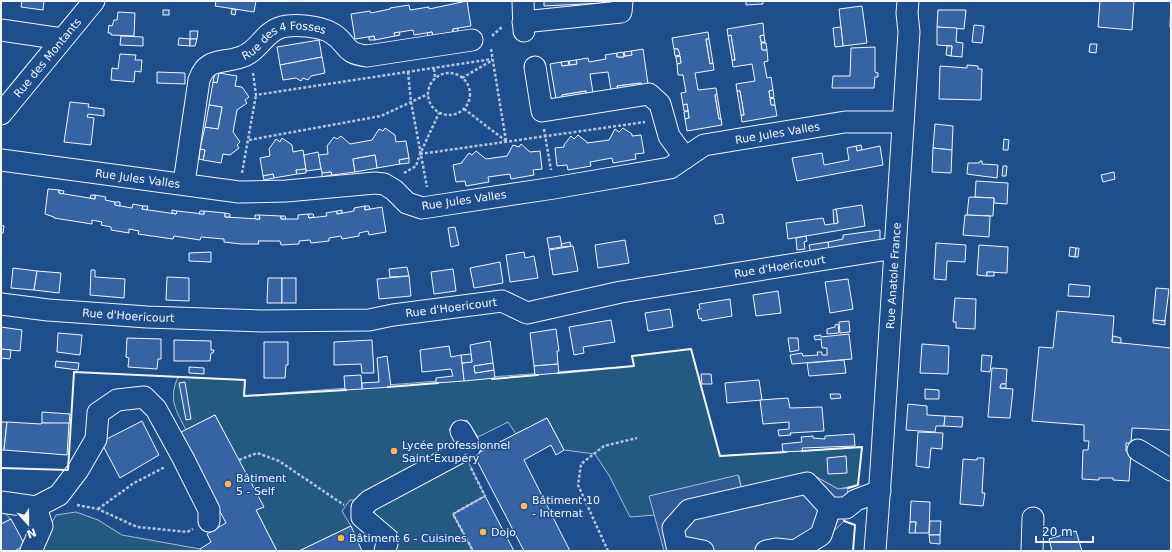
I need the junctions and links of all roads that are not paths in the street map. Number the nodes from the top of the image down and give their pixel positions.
1 (94, 1) edge
2 (523, 1) edge
3 (906, 5) edge
4 (622, 7) edge
5 (1, 30) edge
6 (62, 39) junction
7 (483, 41) road end
8 (535, 67) dead end
9 (1, 114) edge
10 (903, 122) junction
11 (685, 158) junction
12 (1, 160) edge
13 (184, 183) junction
14 (895, 248) junction
15 (1, 304) edge
16 (462, 441) road end
17 (1138, 450) dead end
18 (1171, 470) edge
19 (880, 491) junction
20 (1, 502) edge
21 (36, 506) junction
22 (830, 508) junction
23 (1033, 518) dead end
24 (209, 521) road end
25 (31, 551) edge
26 (385, 551) edge
27 (703, 551) edge
28 (766, 551) edge
29 (875, 551) edge
30 (1032, 551) edge

1 - 6 street, Rue des Montants
2 - 4 street
3 - 10 street, Rue Anatole France
5 - 6 street
6 - 9 street, Rue des Montants
7 - 13 street, Rue des 4 Fosses
8 - 11 street
10 - 11 street, Rue Jules Valles
10 - 14 street, Rue Anatole France
11 - 13 street, Rue Jules Valles
12 - 13 street, Rue Jules Valles
14 - 15 street, Rue d'Hoericourt
14 - 19 street, Rue Anatole France
16 - 26 street
17 - 18 street
19 - 22 street
19 - 29 street, Rue Anatole France
20 - 21 street
21 - 24 street
21 - 25 street
22 - 27 street
22 - 28 street
23 - 30 street

